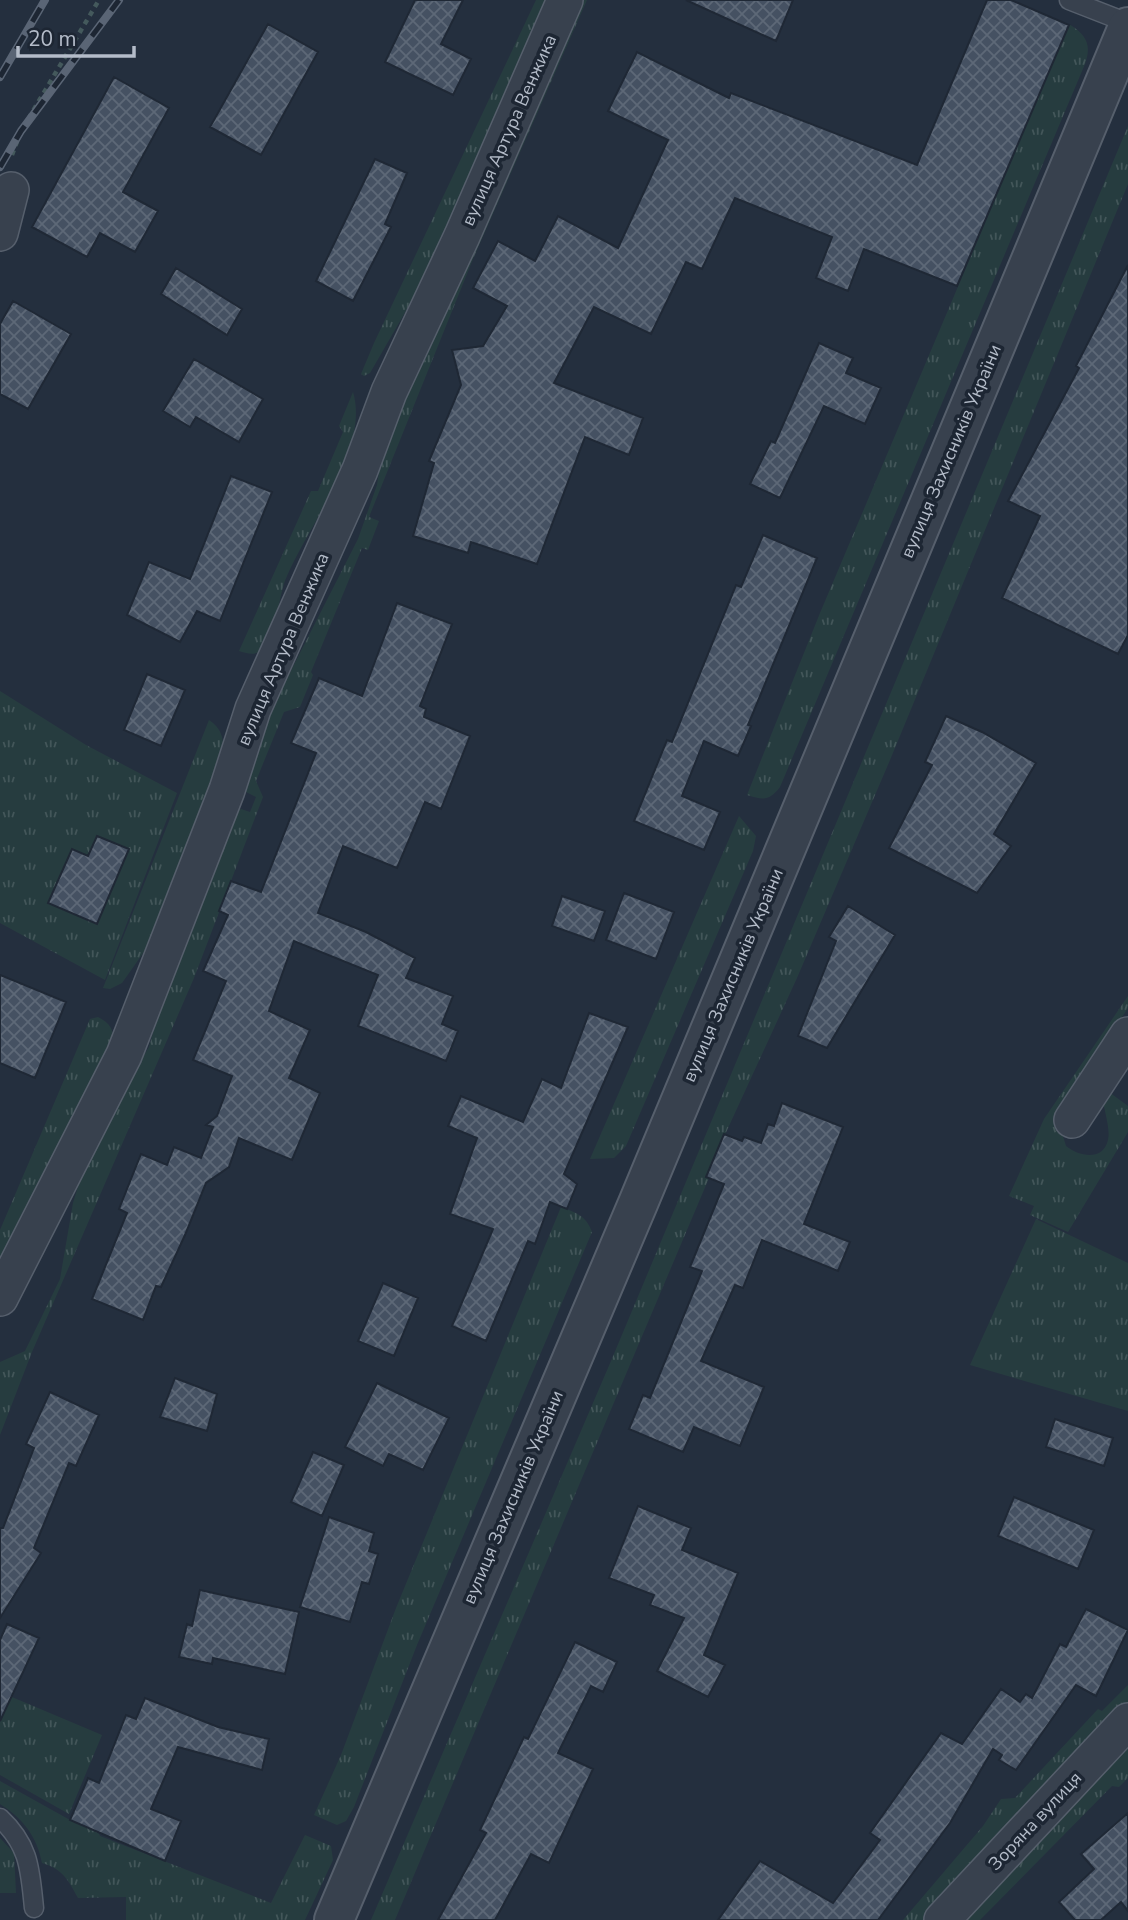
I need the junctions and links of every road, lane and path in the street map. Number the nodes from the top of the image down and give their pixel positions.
1 (99, 0) edge
2 (565, 0) edge
3 (1069, 0) edge
4 (1128, 25) edge
5 (11, 190) joint
6 (0, 233) edge
7 (1128, 1035) edge
8 (1072, 1120) dead end
9 (0, 1297) edge
10 (1128, 1721) edge
11 (0, 1818) edge
12 (34, 1908) dead end
13 (334, 1920) edge
14 (942, 1920) edge

1 - 5 path
2 - 9 street, вулиця Артура Венжика
3 - 4 lane
4 - 13 street, вулиця Захисників України
5 - 6 street
7 - 8 street
10 - 14 street, Зоряна вулиця
11 - 12 lane

